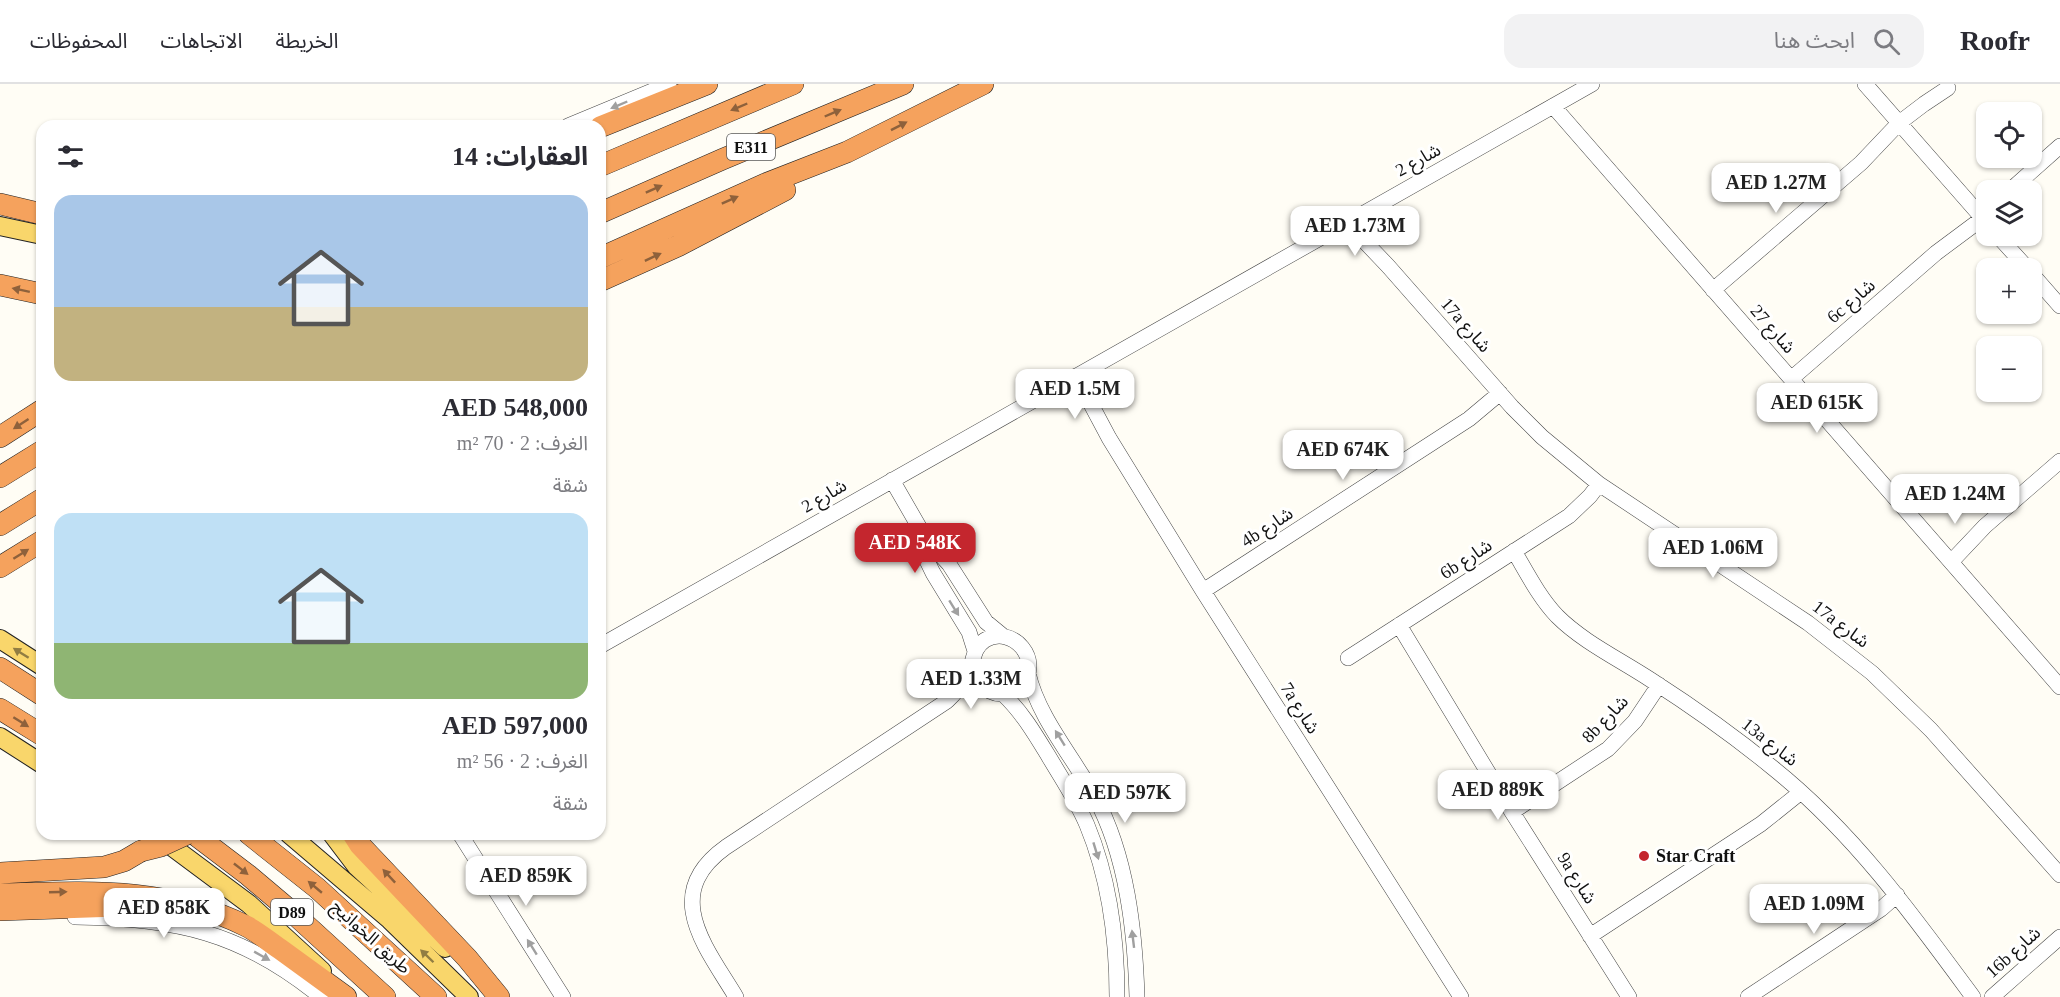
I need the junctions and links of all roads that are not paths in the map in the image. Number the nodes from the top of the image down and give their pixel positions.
1 (669, 84) edge
2 (707, 84) edge
3 (793, 84) edge
4 (903, 84) edge
5 (983, 84) edge
6 (1592, 84) edge
7 (1865, 84) edge
8 (1950, 86) edge
9 (1556, 104) junction
10 (582, 120) edge
11 (606, 125) edge
12 (1902, 126) junction
13 (2060, 146) edge
14 (847, 152) junction
15 (606, 163) edge
16 (2022, 180) edge
17 (0, 204) edge
18 (606, 210) edge
19 (1976, 210) edge
20 (36, 212) edge
21 (1351, 220) junction
22 (1976, 222) edge
23 (0, 226) edge
24 (36, 234) edge
25 (2007, 246) edge
26 (606, 255) edge
27 (2018, 258) edge
28 (606, 278) edge
29 (2042, 284) edge
30 (0, 285) edge
31 (1713, 290) junction
32 (36, 293) edge
33 (2059, 302) edge
34 (1072, 378) junction
35 (1791, 379) junction
36 (1500, 393) junction
37 (36, 414) edge
38 (0, 437) edge
39 (36, 455) edge
40 (2060, 460) edge
41 (0, 477) edge
42 (888, 482) junction
43 (1599, 484) junction
44 (36, 503) edge
45 (906, 513) junction
46 (0, 525) edge
47 (36, 545) edge
48 (1514, 551) junction
49 (1948, 558) junction
50 (0, 567) edge
51 (1203, 591) junction
52 (1399, 625) junction
53 (1003, 636) junction
54 (0, 639) edge
55 (606, 643) edge
56 (974, 657) junction
57 (1348, 658) dead end
58 (36, 662) edge
59 (0, 668) edge
60 (1028, 673) junction
61 (1659, 685) junction
62 (2060, 687) edge
63 (36, 690) edge
64 (995, 692) junction
65 (947, 701) junction
66 (0, 709) edge
67 (36, 731) edge
68 (0, 737) edge
69 (36, 760) edge
70 (1801, 792) junction
71 (1512, 812) junction
72 (163, 840) edge
73 (174, 840) edge
74 (202, 840) edge
75 (257, 840) edge
76 (296, 840) edge
77 (336, 840) edge
78 (358, 840) edge
79 (464, 840) edge
80 (141, 851) junction
81 (0, 858) edge
82 (0, 873) edge
83 (2060, 875) edge
84 (0, 894) edge
85 (1897, 895) junction
86 (0, 910) edge
87 (0, 916) edge
88 (1590, 936) junction
89 (2060, 937) edge
90 (276, 946) junction
91 (321, 997) edge
92 (346, 997) edge
93 (385, 997) edge
94 (436, 997) edge
95 (469, 997) edge
96 (497, 997) edge
97 (563, 997) edge
98 (736, 997) edge
99 (1117, 997) edge
100 (1137, 997) edge
101 (1461, 997) edge
102 (1629, 997) edge
103 (1748, 997) edge
104 (1973, 997) edge
105 (1992, 997) edge

1 -> 10 street
2 - 11 highway
3 -> 15 highway, E311
18 -> 4 highway, E311
14 -> 5 highway
6 - 9 street, شارع 2
7 - 12 street
8 - 12 street
9 - 21 street, شارع 2
9 - 31 street, شارع 27
12 - 19 street
12 - 31 street
13 - 16 street
26 -> 14 highway
28 -> 14 highway
17 - 20 highway
21 - 34 street, شارع 2
21 - 36 street, 17a شارع
22 - 35 street, 6c شارع
23 - 24 main road
25 - 27 street
29 - 33 street
32 -> 30 highway
31 - 35 street, شارع 27
34 - 42 street, شارع 2
34 - 51 street, 7a شارع
35 - 49 street, شارع 27
36 - 43 street, 17a شارع
36 - 51 street, 4b شارع
37 -> 38 highway
39 - 41 highway
40 - 49 street
42 - 45 street
42 - 55 street, شارع 2
43 - 48 street, 6b شارع
43 - 83 street, 17a شارع
44 - 46 highway
45 - 53 street
45 -> 56 street
50 -> 47 highway
48 - 52 street, 6b شارع
48 - 61 street, 13a شارع
49 - 62 street, شارع 27
51 - 101 street, 7a شارع
52 - 57 street, 6b شارع
52 - 71 street, 9a شارع
53 - 56 street
53 - 60 street
58 -> 54 main road
56 - 64 street
56 - 65 street
59 - 63 highway
60 - 64 street
100 -> 60 street
61 - 70 street, 13a شارع
61 - 71 street, 8b شارع
64 - 65 street
64 -> 99 street
65 - 98 street
66 -> 67 highway
68 - 69 main road
70 - 85 street, 13a شارع
70 - 88 street
71 - 88 street, 9a شارع
72 - 92 main road
73 - 80 highway, bridge
74 -> 93 highway, طريق الخوانيج / D89
94 -> 75 highway, طريق الخوانيج / D89
95 -> 76 main road
77 - 96 main road
96 -> 78 highway
97 -> 79 street
80 - 81 highway
80 - 82 highway
84 -> 90 highway
85 - 103 street
85 - 104 street, 13a شارع
86 - 90 highway
87 -> 91 street
88 - 102 street, 9a شارع
89 - 105 street, 16b شارع
90 - 92 highway

